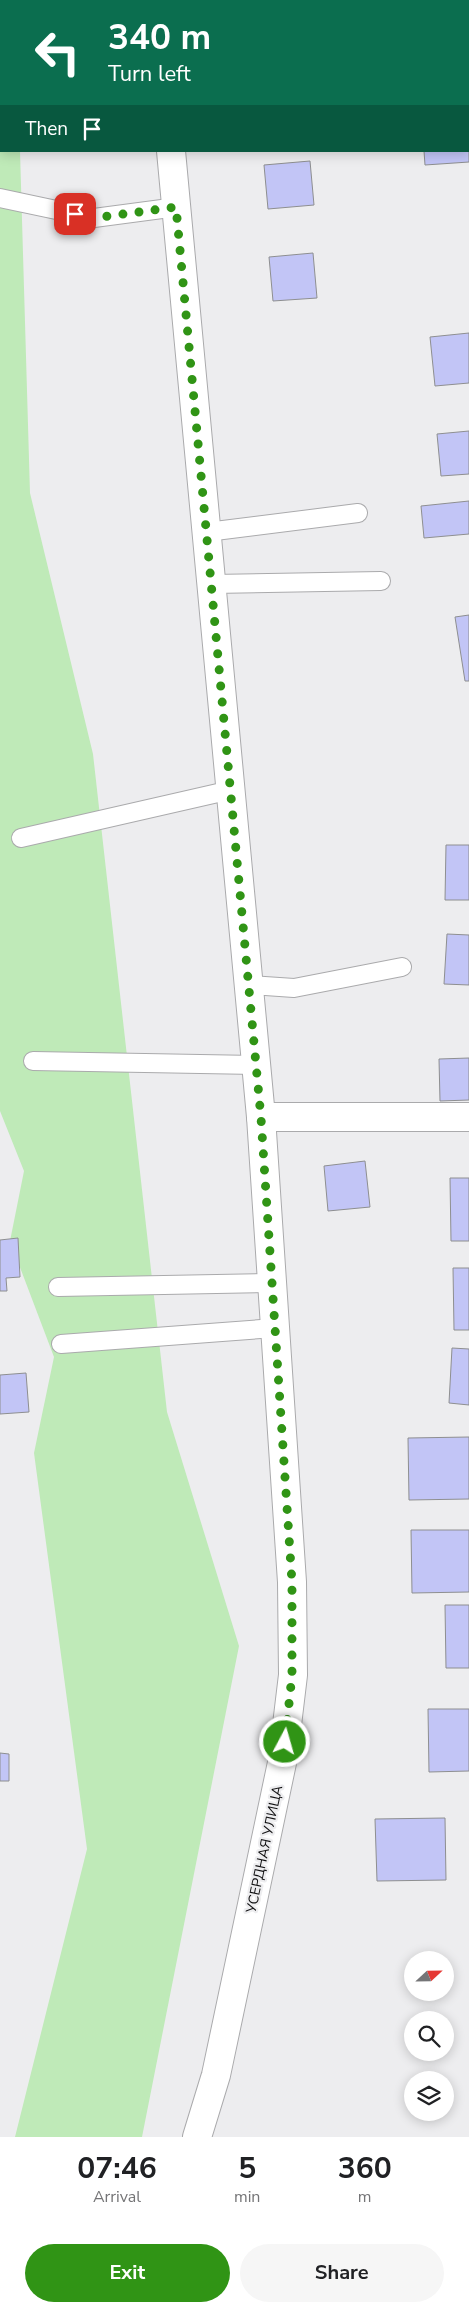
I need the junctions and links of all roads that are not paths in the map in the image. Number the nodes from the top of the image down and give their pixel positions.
1 (171, 152) edge
2 (0, 198) edge
3 (176, 207) junction
4 (358, 513) dead end
5 (207, 532) junction
6 (381, 581) dead end
7 (212, 584) junction
8 (231, 790) junction
9 (21, 838) dead end
10 (402, 967) dead end
11 (249, 985) junction
12 (33, 1061) dead end
13 (256, 1065) junction
14 (469, 1117) edge
15 (261, 1118) junction
16 (272, 1284) junction
17 (58, 1287) dead end
18 (275, 1328) junction
19 (61, 1344) dead end
20 (197, 2137) edge

1 - 3 street, УСЕРДНАЯ УЛИЦА
2 - 3 lane
3 - 5 street, УСЕРДНАЯ УЛИЦА
4 - 5 lane
5 - 7 street, УСЕРДНАЯ УЛИЦА
6 - 7 lane
7 - 8 street, УСЕРДНАЯ УЛИЦА
8 - 9 lane
8 - 11 street, УСЕРДНАЯ УЛИЦА
10 - 11 lane
11 - 13 street, УСЕРДНАЯ УЛИЦА
12 - 13 lane
13 - 15 street, УСЕРДНАЯ УЛИЦА
14 - 15 street
15 - 16 street, УСЕРДНАЯ УЛИЦА
16 - 17 lane
16 - 18 street, УСЕРДНАЯ УЛИЦА
18 - 19 lane
18 - 20 street, УСЕРДНАЯ УЛИЦА

